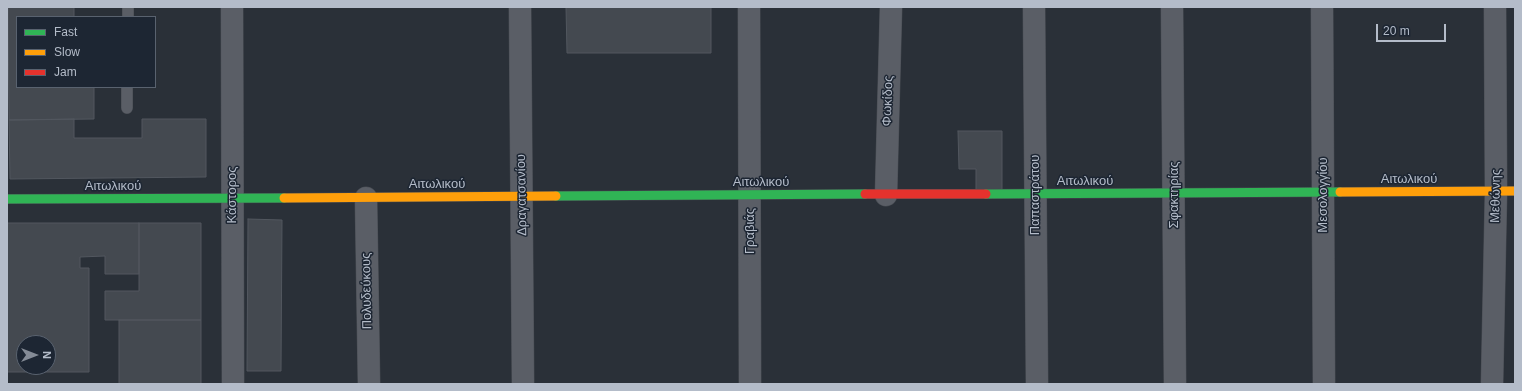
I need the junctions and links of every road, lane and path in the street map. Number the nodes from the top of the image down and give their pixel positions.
1 (232, 7) edge
2 (520, 7) edge
3 (749, 7) edge
4 (890, 7) edge
5 (1034, 7) edge
6 (1172, 7) edge
7 (1322, 7) edge
8 (1495, 7) edge
9 (127, 88) edge
10 (127, 108) dead end
11 (1506, 192) edge
12 (1174, 193) junction
13 (1323, 193) junction
14 (1035, 194) junction
15 (750, 195) junction
16 (886, 195) junction
17 (522, 197) junction
18 (232, 198) junction
19 (366, 198) junction
20 (7, 200) edge
21 (233, 384) edge
22 (369, 384) edge
23 (524, 384) edge
24 (750, 384) edge
25 (1037, 384) edge
26 (1175, 384) edge
27 (1324, 384) edge
28 (1492, 384) edge

1 - 18 street, Κάστορος
2 - 17 street, Δραγατσανίου
3 - 15 street, Γραβιάς
4 - 16 street, Φωκίδος
5 - 14 street, Παπαστράτου
6 - 12 street, Σφακτηρίας
7 - 13 street, Μεσολογγίου
8 - 11 street, Μεθώνης
9 - 10 lane
11 - 13 street, Αιτωλικού
11 - 28 street, Μεθώνης
12 - 13 street, Αιτωλικού
12 - 14 street, Αιτωλικού
12 - 26 street, Σφακτηρίας
13 - 27 street, Μεσολογγίου
14 - 16 street, Αιτωλικού
14 - 25 street, Παπαστράτου
15 - 16 street, Αιτωλικού
15 - 17 street, Αιτωλικού
15 - 24 street, Γραβιάς
17 - 19 street, Αιτωλικού
17 - 23 street, Δραγατσανίου
18 - 19 street, Αιτωλικού
18 - 20 street, Αιτωλικού
18 - 21 street, Κάστορος
19 - 22 street, Πολυδεύκους

